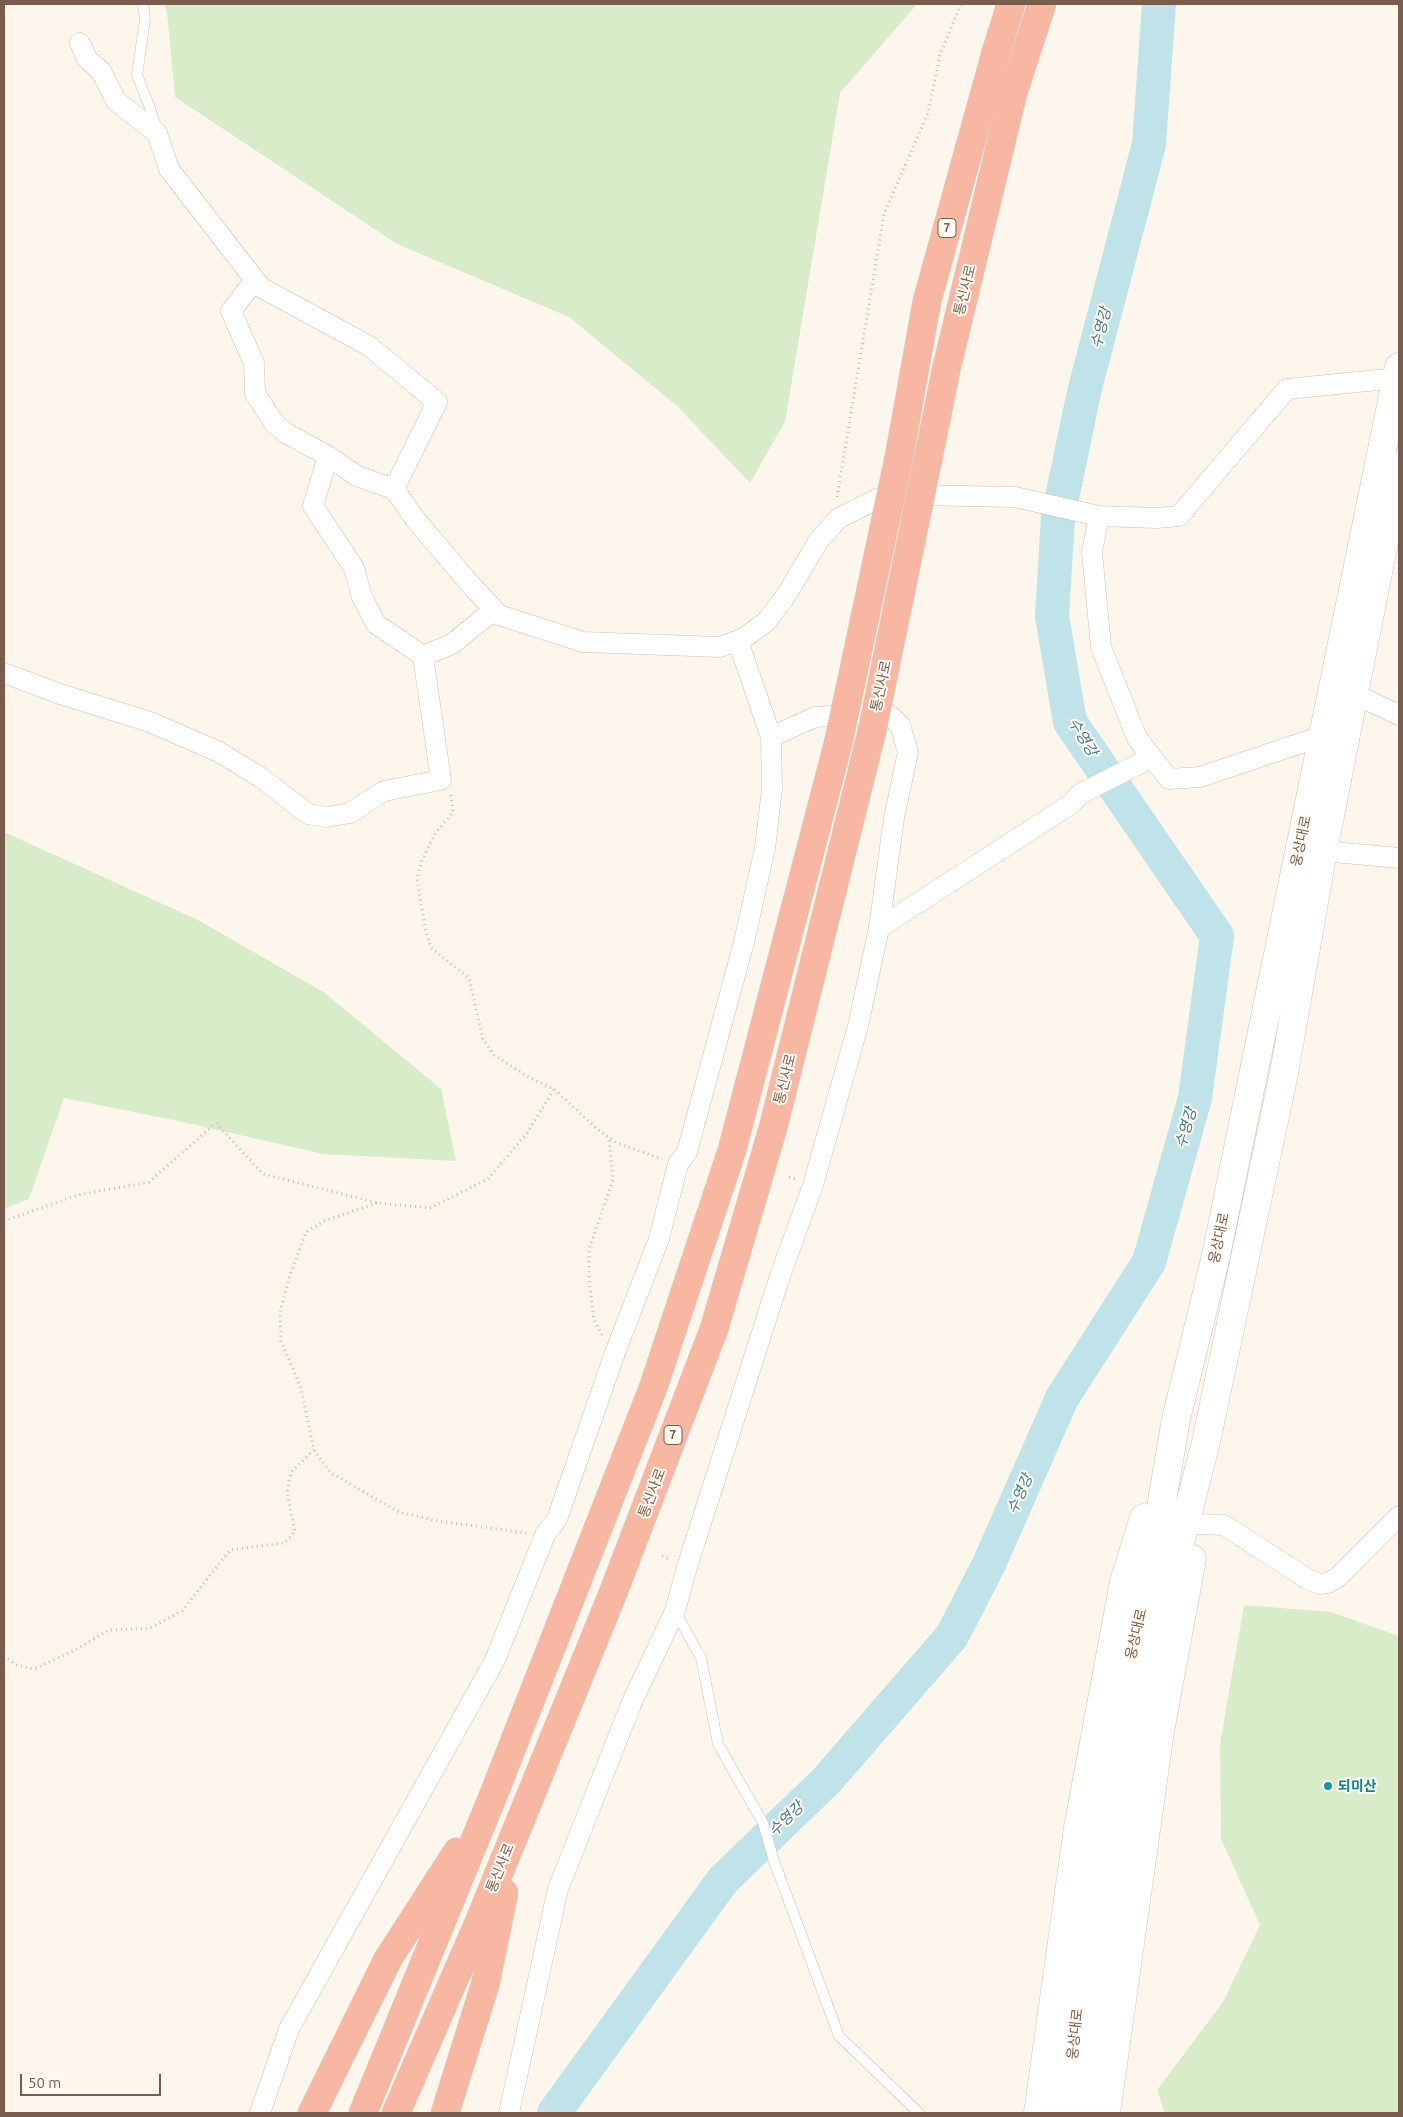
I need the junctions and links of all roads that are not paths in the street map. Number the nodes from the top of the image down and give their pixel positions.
1 (143, 4) edge
2 (1011, 4) edge
3 (1042, 4) edge
4 (80, 42) dead end
5 (157, 133) junction
6 (255, 280) junction
7 (1398, 372) edge
8 (328, 456) junction
9 (1399, 466) edge
10 (394, 489) junction
11 (1091, 513) junction
12 (494, 610) junction
13 (738, 641) junction
14 (423, 656) junction
15 (4, 672) edge
16 (1343, 692) junction
17 (1399, 715) edge
18 (1322, 736) junction
19 (771, 738) junction
20 (1145, 758) junction
21 (1323, 851) junction
22 (1399, 858) edge
23 (878, 928) junction
24 (1176, 1419) junction
25 (1206, 1442) junction
26 (1399, 1516) edge
27 (1197, 1524) junction
28 (675, 1611) junction
29 (493, 1796) junction
30 (518, 1824) junction
31 (260, 2113) edge
32 (312, 2113) edge
33 (362, 2113) edge
34 (396, 2113) edge
35 (445, 2113) edge
36 (509, 2113) edge
37 (919, 2113) edge
38 (1038, 2113) edge
39 (1066, 2113) edge
40 (1087, 2113) edge
41 (1106, 2113) edge

1 - 5 lane
2 - 29 highway, 7, bridge
3 - 30 highway, 통신사로 / 7, bridge
4 - 5 street
5 - 6 street
6 - 8 street
6 - 10 street
7 - 11 street
7 - 16 main road, 웅상대로
8 - 10 street
8 - 14 street
9 - 16 main road, 웅상대로
10 - 12 street
11 - 13 street
11 - 20 street
12 - 13 street
12 - 14 street
13 - 19 street
14 - 15 street
16 - 17 street
16 - 18 main road, 웅상대로
16 - 21 main road, 웅상대로
18 - 20 street
18 - 24 main road, 웅상대로
19 - 23 street
19 - 31 street
20 - 23 street
21 - 22 street
21 - 25 main road, 웅상대로
23 - 28 street
24 - 38 main road
24 - 39 main road, 웅상대로
25 - 27 main road
25 - 40 main road, 웅상대로
26 - 27 street
27 - 41 main road
28 - 36 street
28 - 37 lane
29 - 32 highway
29 - 33 highway, 7
30 - 34 highway, 통신사로 / 7
30 - 35 highway

